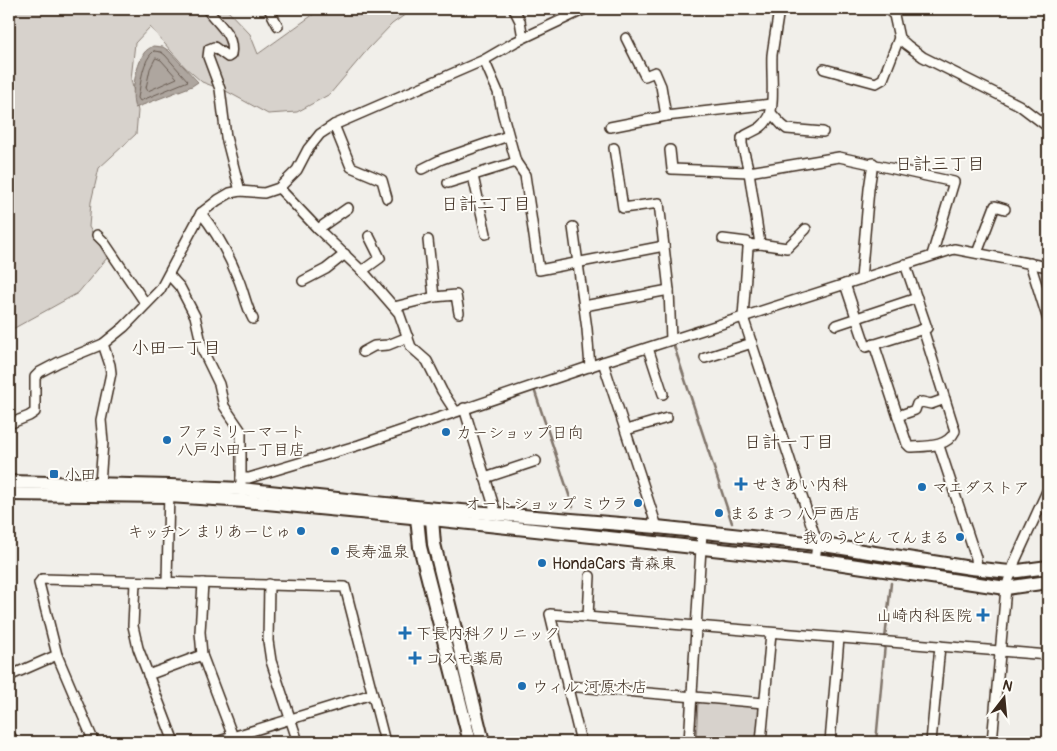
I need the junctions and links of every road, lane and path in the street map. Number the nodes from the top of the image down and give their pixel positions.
1 (206, 9) edge
2 (269, 9) edge
3 (514, 9) edge
4 (586, 9) edge
5 (779, 9) edge
6 (888, 9) edge
7 (278, 26) dead end
8 (523, 38) junction
9 (626, 38) dead end
10 (899, 38) junction
11 (484, 60) junction
12 (824, 69) dead end
13 (771, 108) junction
14 (666, 116) junction
15 (334, 125) junction
16 (610, 127) dead end
17 (1048, 127) edge
18 (824, 132) dead end
19 (508, 136) junction
20 (614, 148) dead end
21 (670, 150) dead end
22 (516, 162) junction
23 (873, 163) junction
24 (422, 169) dead end
25 (749, 172) junction
26 (473, 176) junction
27 (448, 183) dead end
28 (280, 188) junction
29 (240, 191) junction
30 (387, 198) dead end
31 (348, 208) dead end
32 (1005, 209) dead end
33 (201, 213) junction
34 (573, 227) dead end
35 (318, 229) junction
36 (806, 229) dead end
37 (486, 234) dead end
38 (97, 235) dead end
39 (369, 236) dead end
40 (723, 239) dead end
41 (428, 240) dead end
42 (755, 245) junction
43 (664, 246) junction
44 (977, 252) junction
45 (344, 254) junction
46 (932, 255) junction
47 (577, 262) junction
48 (1030, 263) junction
49 (905, 264) junction
50 (1048, 267) edge
51 (362, 271) junction
52 (169, 275) junction
53 (861, 279) junction
54 (303, 281) dead end
55 (845, 284) junction
56 (669, 290) junction
57 (434, 297) junction
58 (917, 298) junction
59 (146, 304) junction
60 (584, 306) junction
61 (394, 307) junction
62 (459, 313) dead end
63 (743, 317) junction
64 (856, 318) junction
65 (254, 319) dead end
66 (1048, 320) edge
67 (836, 325) dead end
68 (922, 329) junction
69 (408, 337) junction
70 (671, 340) junction
71 (752, 343) junction
72 (103, 344) junction
73 (874, 344) junction
74 (648, 348) junction
75 (363, 352) dead end
76 (705, 358) dead end
77 (603, 362) junction
78 (590, 367) junction
79 (663, 394) dead end
80 (945, 399) junction
81 (460, 410) junction
82 (898, 416) junction
83 (666, 418) dead end
84 (9, 424) edge
85 (626, 430) junction
86 (939, 446) junction
87 (536, 461) dead end
88 (485, 478) junction
89 (9, 482) edge
90 (100, 484) junction
91 (241, 484) junction
92 (1048, 489) edge
93 (169, 491) junction
94 (9, 494) edge
95 (421, 513) junction
96 (496, 513) junction
97 (432, 519) junction
98 (657, 527) junction
99 (702, 532) junction
100 (816, 544) junction
101 (701, 548) junction
102 (815, 560) junction
103 (1048, 568) edge
104 (977, 569) junction
105 (1010, 572) junction
106 (590, 576) dead end
107 (135, 582) junction
108 (167, 582) junction
109 (1048, 582) edge
110 (202, 583) junction
111 (269, 584) junction
112 (1006, 588) junction
113 (588, 617) junction
114 (695, 627) junction
115 (771, 633) junction
116 (839, 638) junction
117 (940, 646) junction
118 (1002, 651) junction
119 (57, 655) junction
120 (202, 655) junction
121 (1048, 655) edge
122 (148, 675) junction
123 (9, 676) edge
124 (567, 686) junction
125 (372, 694) junction
126 (692, 697) junction
127 (764, 703) junction
128 (291, 719) junction
129 (233, 737) junction
130 (94, 742) edge
131 (174, 742) edge
132 (216, 742) edge
133 (298, 742) edge
134 (385, 742) edge
135 (470, 742) edge
136 (483, 742) edge
137 (581, 742) edge
138 (689, 742) edge
139 (761, 742) edge
140 (830, 742) edge
141 (931, 742) edge
142 (992, 742) edge

1 - 29 street
2 - 7 street
3 - 8 street
4 - 8 street
5 - 13 street
6 - 10 street
8 - 11 street
9 - 14 street
10 - 12 street
10 - 17 street
11 - 15 street
11 - 19 street
13 - 14 street
13 - 18 street
13 - 25 street
14 - 16 street
15 - 28 street
15 - 30 street
19 - 22 street
19 - 24 street
20 - 43 street
21 - 25 street
22 - 26 street
22 - 47 street
23 - 25 street
23 - 46 street
23 - 53 street
25 - 42 street
26 - 27 street
26 - 37 street
28 - 29 street
28 - 35 street
29 - 33 street
31 - 35 street
32 - 44 street
33 - 52 street
33 - 65 street
34 - 47 street
35 - 45 street
36 - 42 street
38 - 59 street
39 - 51 street
40 - 42 street
41 - 57 street
42 - 63 street
43 - 47 street
43 - 56 street
44 - 46 street
44 - 48 street
45 - 51 street
45 - 54 street
46 - 49 street
47 - 60 street
48 - 50 street
48 - 66 street
49 - 53 street
49 - 58 street
51 - 61 street
52 - 59 street
52 - 91 street
53 - 55 street
55 - 63 street
55 - 64 street
56 - 60 street
56 - 70 street
57 - 61 street
57 - 62 street
58 - 64 street
58 - 68 street
59 - 72 street
60 - 78 street
61 - 69 street
63 - 70 street
63 - 71 street
64 - 67 street
64 - 73 street
68 - 73 street
68 - 80 street
69 - 75 street
69 - 81 street
70 - 74 street
71 - 76 street
71 - 100 street
72 - 84 street
72 - 90 street
73 - 82 street
74 - 77 street
74 - 79 street
77 - 78 street
77 - 85 street
78 - 81 street
80 - 82 street
80 - 86 street
81 - 88 street
81 - 91 street
82 - 86 street
83 - 85 street
85 - 98 street
86 - 104 street
87 - 88 street
88 - 96 street
89 - 90 street
90 - 93 street
91 - 93 street
91 - 95 street
92 - 105 street
93 - 94 street
93 - 95 street
93 - 108 street
95 - 96 street
95 - 97 street
95 - 135 street
96 - 98 street
97 - 101 street
97 - 136 street
98 - 99 street
99 - 100 street
99 - 101 street
100 - 102 street
100 - 104 street
101 - 102 street
101 - 114 street
102 - 112 street
103 - 105 street
104 - 105 street
105 - 112 street
106 - 113 street
107 - 108 street
107 - 119 street
107 - 122 street
108 - 110 street
109 - 112 street
110 - 111 street
110 - 120 street
111 - 125 street
111 - 128 street
112 - 118 street
113 - 114 street
113 - 124 street
114 - 115 street
114 - 126 street
115 - 116 street
115 - 127 street
116 - 117 street
116 - 140 street
117 - 118 street
117 - 141 street
118 - 121 street
118 - 142 street
119 - 123 street
119 - 130 street
120 - 122 street
120 - 129 street
122 - 131 street
124 - 126 street
124 - 137 street
125 - 128 street
125 - 134 street
126 - 127 street
126 - 138 street
127 - 139 street
128 - 129 street
128 - 133 street
129 - 132 street

